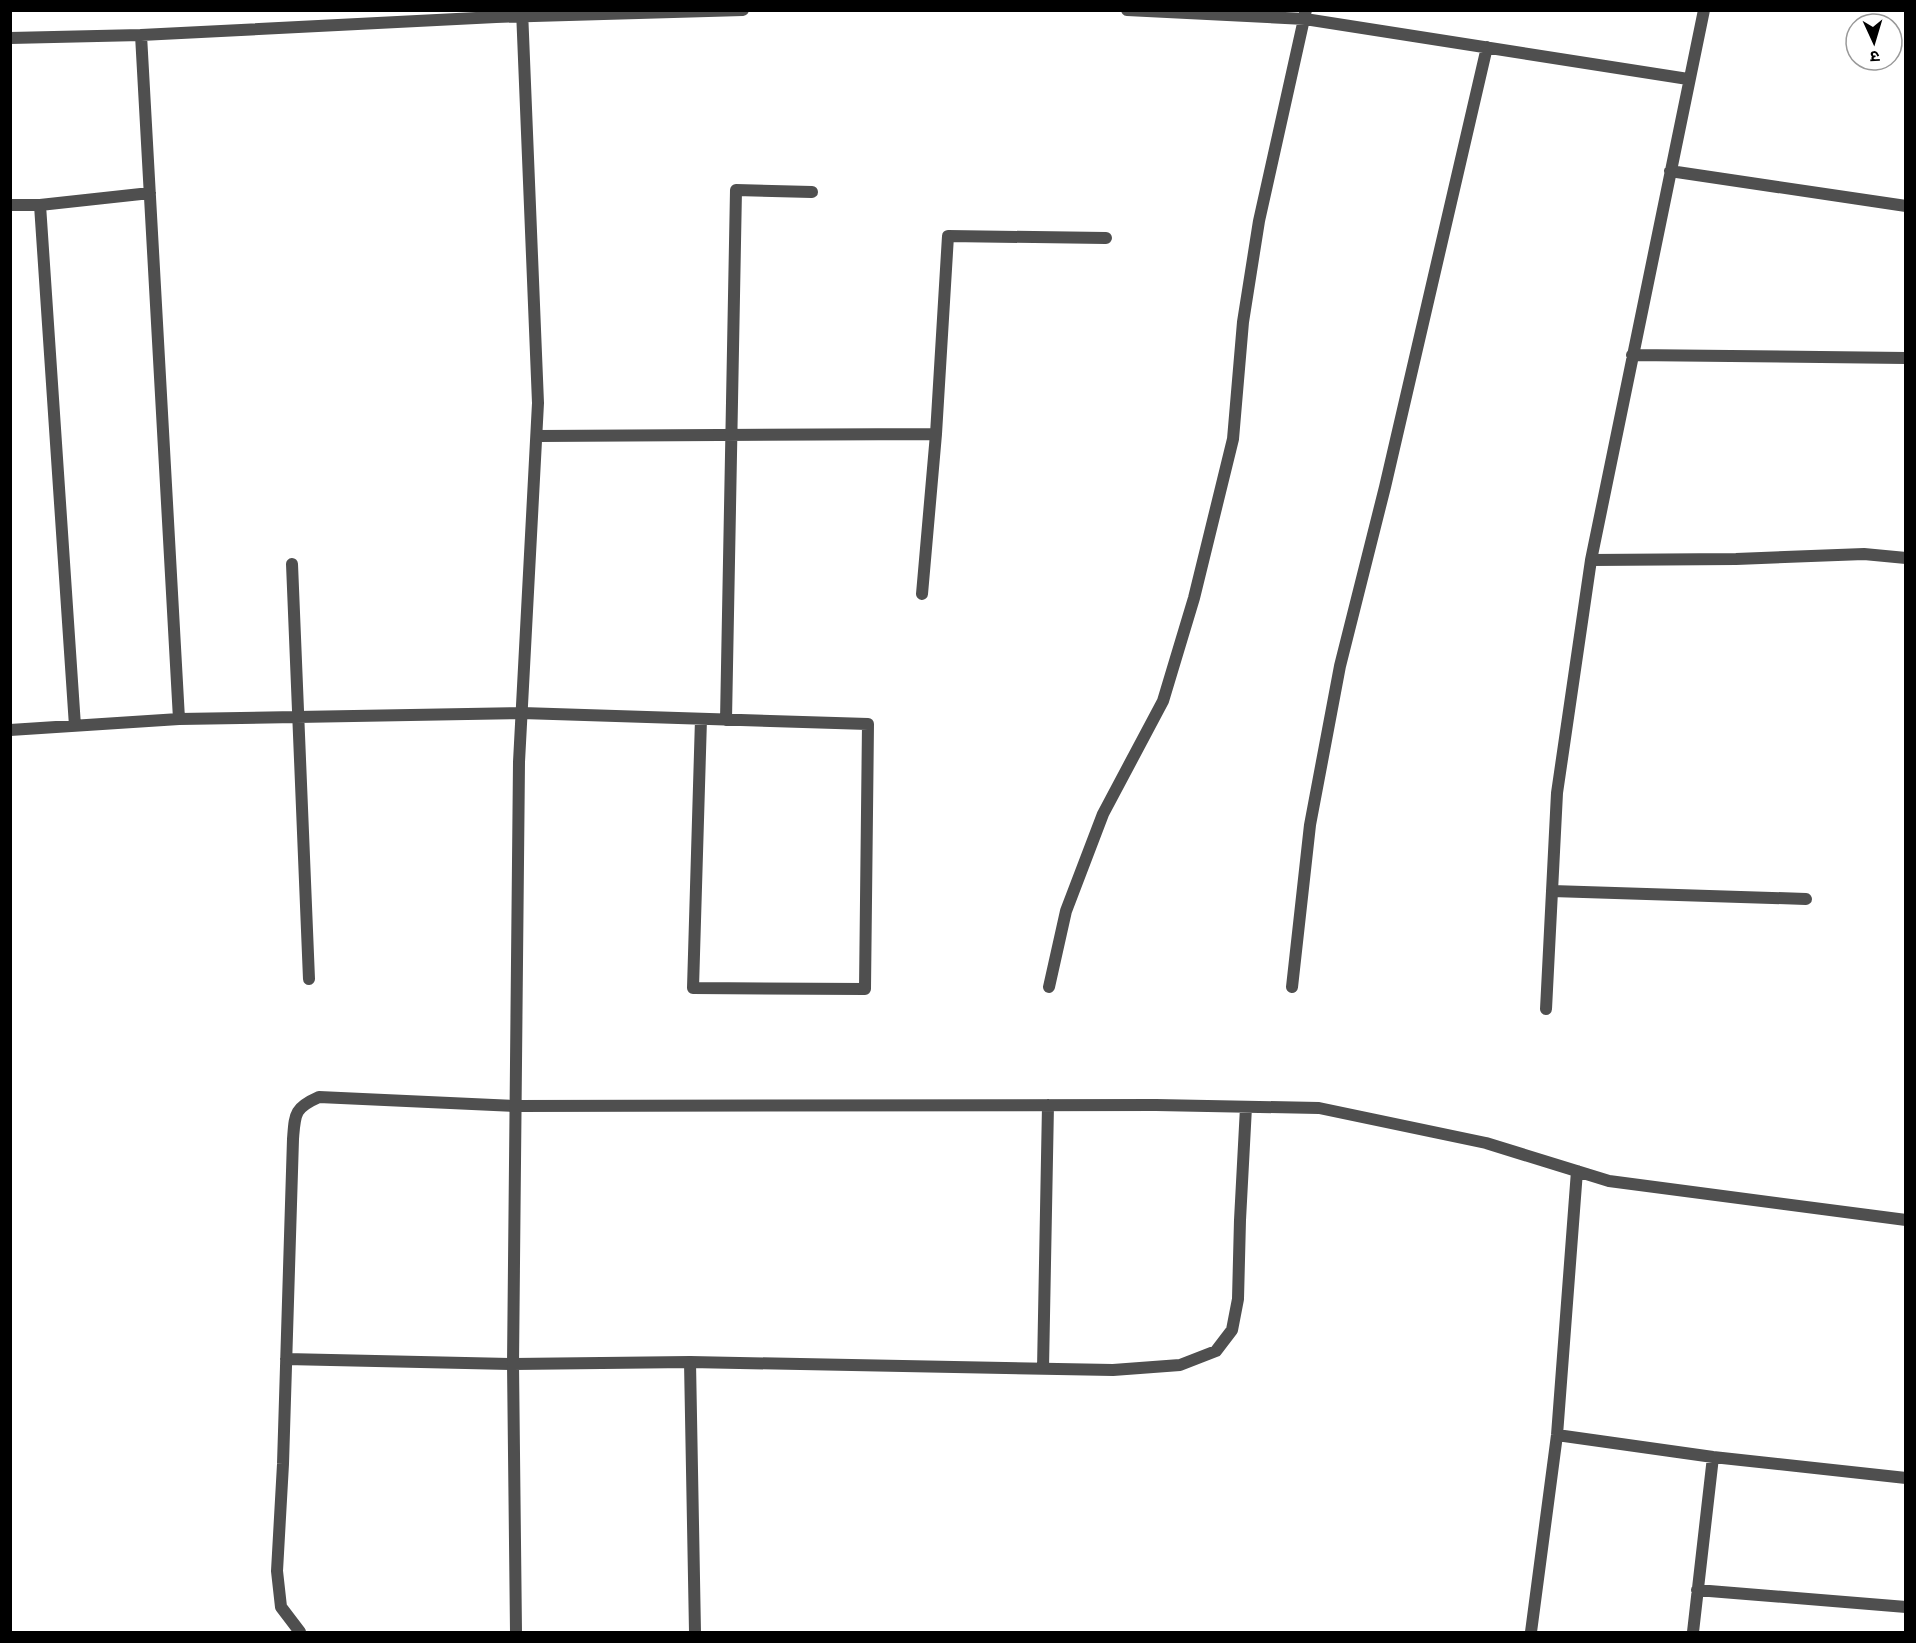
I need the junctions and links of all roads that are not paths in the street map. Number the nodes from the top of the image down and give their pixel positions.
1 (743, 10) edge
2 (1127, 10) edge
3 (1704, 10) edge
4 (523, 13) edge
5 (1306, 15) edge
6 (141, 35) junction
7 (10, 38) edge
8 (1487, 46) junction
9 (1688, 79) junction
10 (1670, 171) junction
11 (812, 192) dead end
12 (150, 193) junction
13 (10, 205) edge
14 (40, 205) junction
15 (1905, 206) edge
16 (1106, 238) dead end
17 (1632, 356) junction
18 (1905, 358) edge
19 (936, 434) junction
20 (538, 436) junction
21 (732, 436) junction
22 (1905, 558) edge
23 (1591, 560) junction
24 (292, 564) dead end
25 (922, 594) dead end
26 (522, 713) junction
27 (298, 717) junction
28 (178, 719) junction
29 (701, 719) junction
30 (726, 720) junction
31 (75, 726) junction
32 (10, 730) edge
33 (1552, 891) junction
34 (1806, 898) dead end
35 (309, 979) dead end
36 (1048, 987) dead end
37 (1292, 987) dead end
38 (1546, 1009) dead end
39 (1048, 1105) junction
40 (515, 1106) junction
41 (1246, 1107) junction
42 (1577, 1171) junction
43 (1905, 1220) edge
44 (286, 1359) junction
45 (690, 1362) junction
46 (513, 1364) junction
47 (1044, 1369) junction
48 (1557, 1435) junction
49 (1713, 1457) junction
50 (1905, 1478) edge
51 (1697, 1590) junction
52 (1905, 1607) edge
53 (300, 1632) edge
54 (516, 1632) edge
55 (695, 1632) edge
56 (1531, 1632) edge
57 (1693, 1632) edge

1 - 4 street
2 - 5 street
3 - 9 street
4 - 6 street
4 - 20 street
5 - 8 street
5 - 36 street
6 - 7 street
6 - 12 street
8 - 9 street
8 - 37 street
9 - 10 street
10 - 15 street
10 - 17 street
11 - 21 street
12 - 14 street
12 - 28 street
13 - 14 street
14 - 31 street
16 - 19 street
17 - 18 street
17 - 23 street
19 - 21 street
19 - 25 street
20 - 21 street
20 - 26 street
21 - 30 street
22 - 23 street
23 - 33 street
24 - 27 street
26 - 27 street
26 - 29 street
26 - 40 street
27 - 28 street
27 - 35 street
28 - 31 street
29 - 30 street
29 - 30 street
31 - 32 street
33 - 34 street
33 - 38 street
39 - 40 street
39 - 41 street
39 - 47 street
40 - 44 street
40 - 46 street
41 - 42 street
41 - 47 street
42 - 43 street
42 - 48 street
44 - 46 street
44 - 53 street
45 - 46 street
45 - 47 street
45 - 55 street
46 - 54 street
48 - 49 street
48 - 56 street
49 - 50 street
49 - 51 street
51 - 52 street
51 - 57 street

